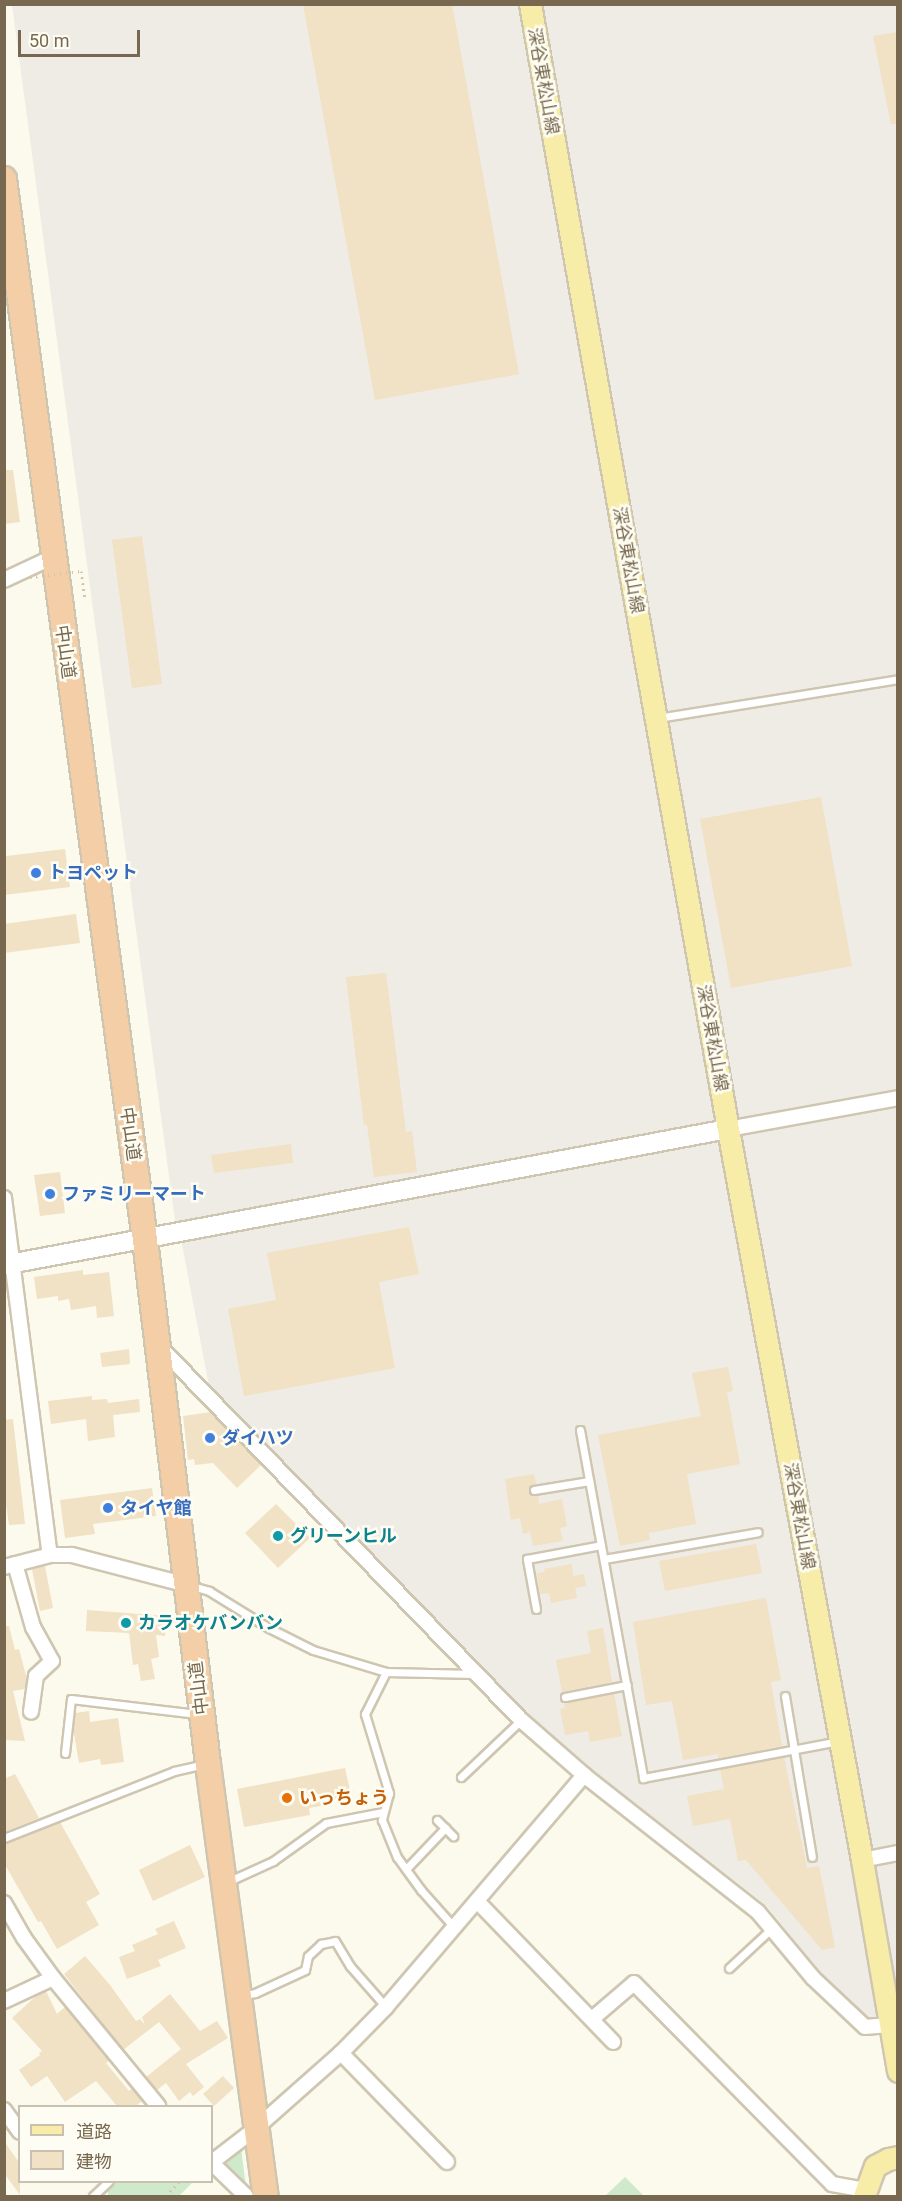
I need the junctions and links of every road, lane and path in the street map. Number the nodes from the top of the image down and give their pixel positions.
1 (530, 4) edge
2 (4, 179) edge
3 (53, 557) junction
4 (30, 578) dead end
5 (4, 580) edge
6 (85, 599) dead end
7 (897, 679) edge
8 (656, 718) junction
9 (897, 1098) edge
10 (728, 1129) junction
11 (4, 1198) edge
12 (145, 1240) junction
13 (9, 1264) edge
14 (158, 1344) junction
15 (580, 1430) dead end
16 (589, 1480) junction
17 (534, 1490) dead end
18 (758, 1532) dead end
19 (601, 1545) junction
20 (50, 1556) junction
21 (604, 1559) junction
22 (10, 1566) edge
23 (187, 1585) junction
24 (536, 1609) dead end
25 (386, 1672) junction
26 (475, 1674) junction
27 (627, 1685) junction
28 (786, 1696) dead end
29 (565, 1697) dead end
30 (31, 1712) dead end
31 (203, 1714) junction
32 (522, 1720) junction
33 (840, 1741) junction
34 (794, 1749) junction
35 (65, 1753) dead end
36 (208, 1764) junction
37 (584, 1775) junction
38 (461, 1777) dead end
39 (383, 1812) junction
40 (437, 1820) dead end
41 (445, 1828) junction
42 (453, 1836) dead end
43 (4, 1838) edge
44 (897, 1854) edge
45 (812, 1857) dead end
46 (862, 1860) junction
47 (406, 1869) junction
48 (225, 1883) junction
49 (477, 1901) junction
50 (4, 1903) edge
51 (454, 1927) junction
52 (772, 1928) junction
53 (729, 1968) dead end
54 (53, 1978) junction
55 (239, 1996) junction
56 (4, 2001) edge
57 (386, 2007) junction
58 (592, 2019) junction
59 (889, 2025) junction
60 (614, 2042) dead end
61 (341, 2054) junction
62 (896, 2062) edge
63 (157, 2105) edge
64 (4, 2110) edge
65 (18, 2129) edge
66 (255, 2129) junction
67 (897, 2157) edge
68 (213, 2162) edge
69 (447, 2162) dead end
70 (213, 2164) edge
71 (106, 2183) edge
72 (177, 2183) edge
73 (865, 2193) edge
74 (93, 2196) edge
75 (166, 2196) edge
76 (246, 2196) edge
77 (266, 2196) edge

1 - 8 main road, 深谷東松山線
2 - 3 highway, 中山道
3 - 5 street
3 - 12 highway, 中山道
4 - 6 path, bridge
7 - 8 lane
8 - 10 main road, 深谷東松山線
9 - 10 street
10 - 12 street
10 - 33 main road, 深谷東松山線
11 - 13 street
12 - 13 street
12 - 14 highway, 中山道
13 - 20 street
14 - 23 highway, 中山道
14 - 26 street
15 - 16 lane
16 - 17 lane
16 - 19 lane
18 - 21 lane
19 - 21 lane
19 - 24 lane
20 - 22 street
20 - 23 street
21 - 27 lane
22 - 30 street
23 - 25 lane
23 - 31 highway, 中山道
25 - 26 lane
25 - 39 lane
26 - 32 street
27 - 29 lane
27 - 34 lane
28 - 34 lane
31 - 35 lane
31 - 36 highway, 中山道
32 - 37 street
32 - 38 lane
33 - 34 lane
33 - 46 main road, 深谷東松山線
34 - 45 lane
36 - 43 lane
36 - 48 highway, 中山道
37 - 49 street
37 - 52 street
39 - 47 lane
39 - 48 lane
40 - 41 lane
41 - 42 lane
41 - 47 lane
44 - 46 street
46 - 59 main road, 深谷東松山線
47 - 51 lane
48 - 55 highway, 中山道
49 - 51 street
49 - 58 street
50 - 54 street
51 - 57 street
52 - 53 lane
52 - 59 street
54 - 56 street
54 - 63 street
55 - 57 lane
55 - 66 highway, 中山道
57 - 61 street
58 - 60 street
58 - 73 street
59 - 62 main road, 深谷東松山線
61 - 66 street
61 - 69 street
64 - 65 street
66 - 68 street
66 - 77 highway, 中山道
67 - 73 main road
70 - 76 street
71 - 74 lane
72 - 75 path

